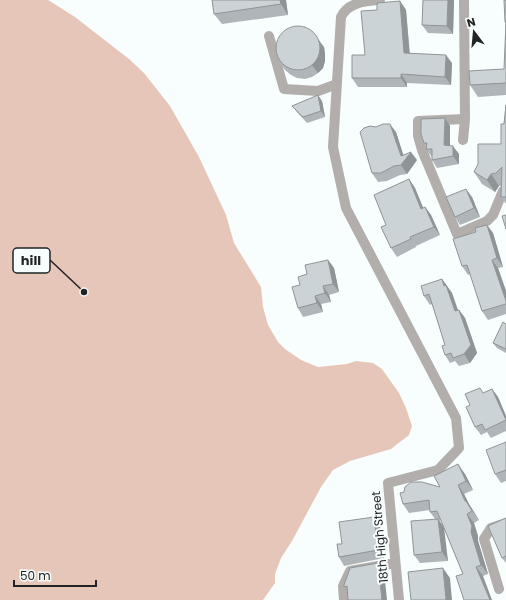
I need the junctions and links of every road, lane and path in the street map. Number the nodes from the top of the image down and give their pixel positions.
1 (380, 0) edge
2 (464, 0) edge
3 (269, 36) dead end
4 (337, 84) junction
5 (465, 119) junction
6 (463, 140) dead end
7 (503, 191) edge
8 (506, 523) edge
9 (395, 563) junction
10 (499, 589) dead end
11 (344, 600) edge
12 (399, 600) edge

1 - 4 street
2 - 5 street
3 - 4 street
4 - 9 street, 18th High Street
5 - 6 street
5 - 7 street
8 - 10 street
9 - 11 street
9 - 12 street, 18th High Street

